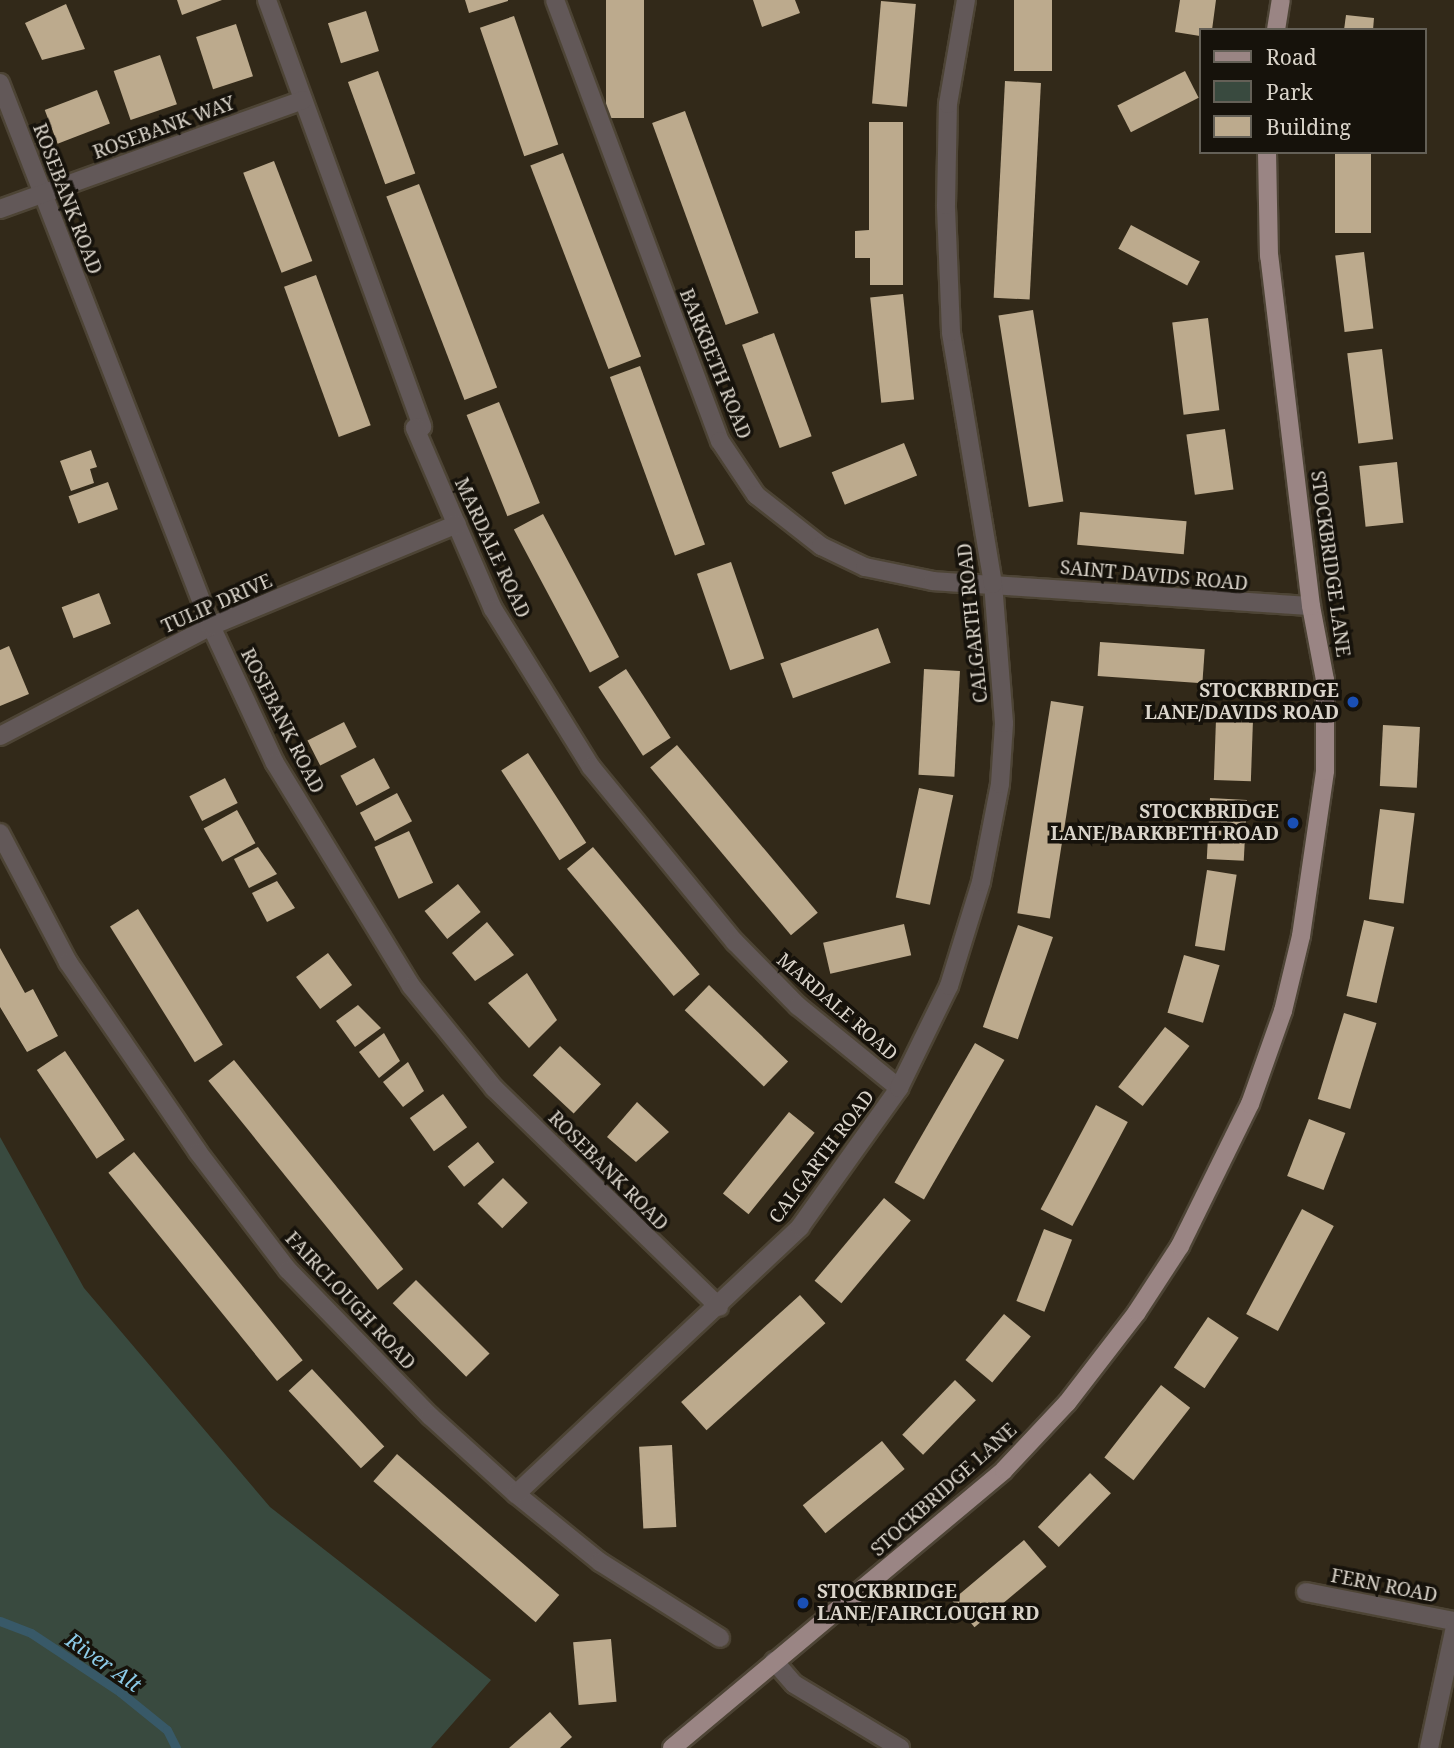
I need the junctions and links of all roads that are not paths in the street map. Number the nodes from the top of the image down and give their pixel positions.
1 (267, 0) edge
2 (555, 0) edge
3 (966, 0) edge
4 (1282, 0) edge
5 (1276, 28) edge
6 (0, 83) edge
7 (303, 100) junction
8 (1267, 154) edge
9 (41, 195) junction
10 (0, 209) edge
11 (457, 524) junction
12 (993, 584) junction
13 (1311, 606) junction
14 (211, 626) junction
15 (0, 736) edge
16 (0, 833) edge
17 (899, 1088) junction
18 (719, 1307) junction
19 (516, 1494) junction
20 (1306, 1592) dead end
21 (1454, 1621) edge
22 (1454, 1631) edge
23 (720, 1638) dead end
24 (774, 1661) junction
25 (672, 1748) edge
26 (900, 1748) edge
27 (1429, 1748) edge

1 - 7 street, MARDALE ROAD
2 - 12 street, BARKBETH ROAD
3 - 12 street, CALGARTH ROAD
4 - 5 main road
6 - 9 street, ROSEBANK ROAD
7 - 9 street, ROSEBANK WAY
7 - 11 street, MARDALE ROAD
8 - 13 main road, STOCKBRIDGE LANE
9 - 10 street, ROSEBANK WAY
9 - 14 street, ROSEBANK ROAD
11 - 14 street, TULIP DRIVE
11 - 17 street, MARDALE ROAD
12 - 13 street, SAINT DAVIDS ROAD
12 - 17 street, CALGARTH ROAD
13 - 24 main road, STOCKBRIDGE LANE
14 - 15 street, TULIP DRIVE
14 - 18 street, ROSEBANK ROAD
16 - 19 street, FAIRCLOUGH ROAD
17 - 18 street, CALGARTH ROAD
18 - 19 street, CALGARTH ROAD
19 - 23 street, FAIRCLOUGH ROAD
20 - 21 street, FERN ROAD
22 - 27 street
24 - 25 main road, STOCKBRIDGE LANE
24 - 26 street

